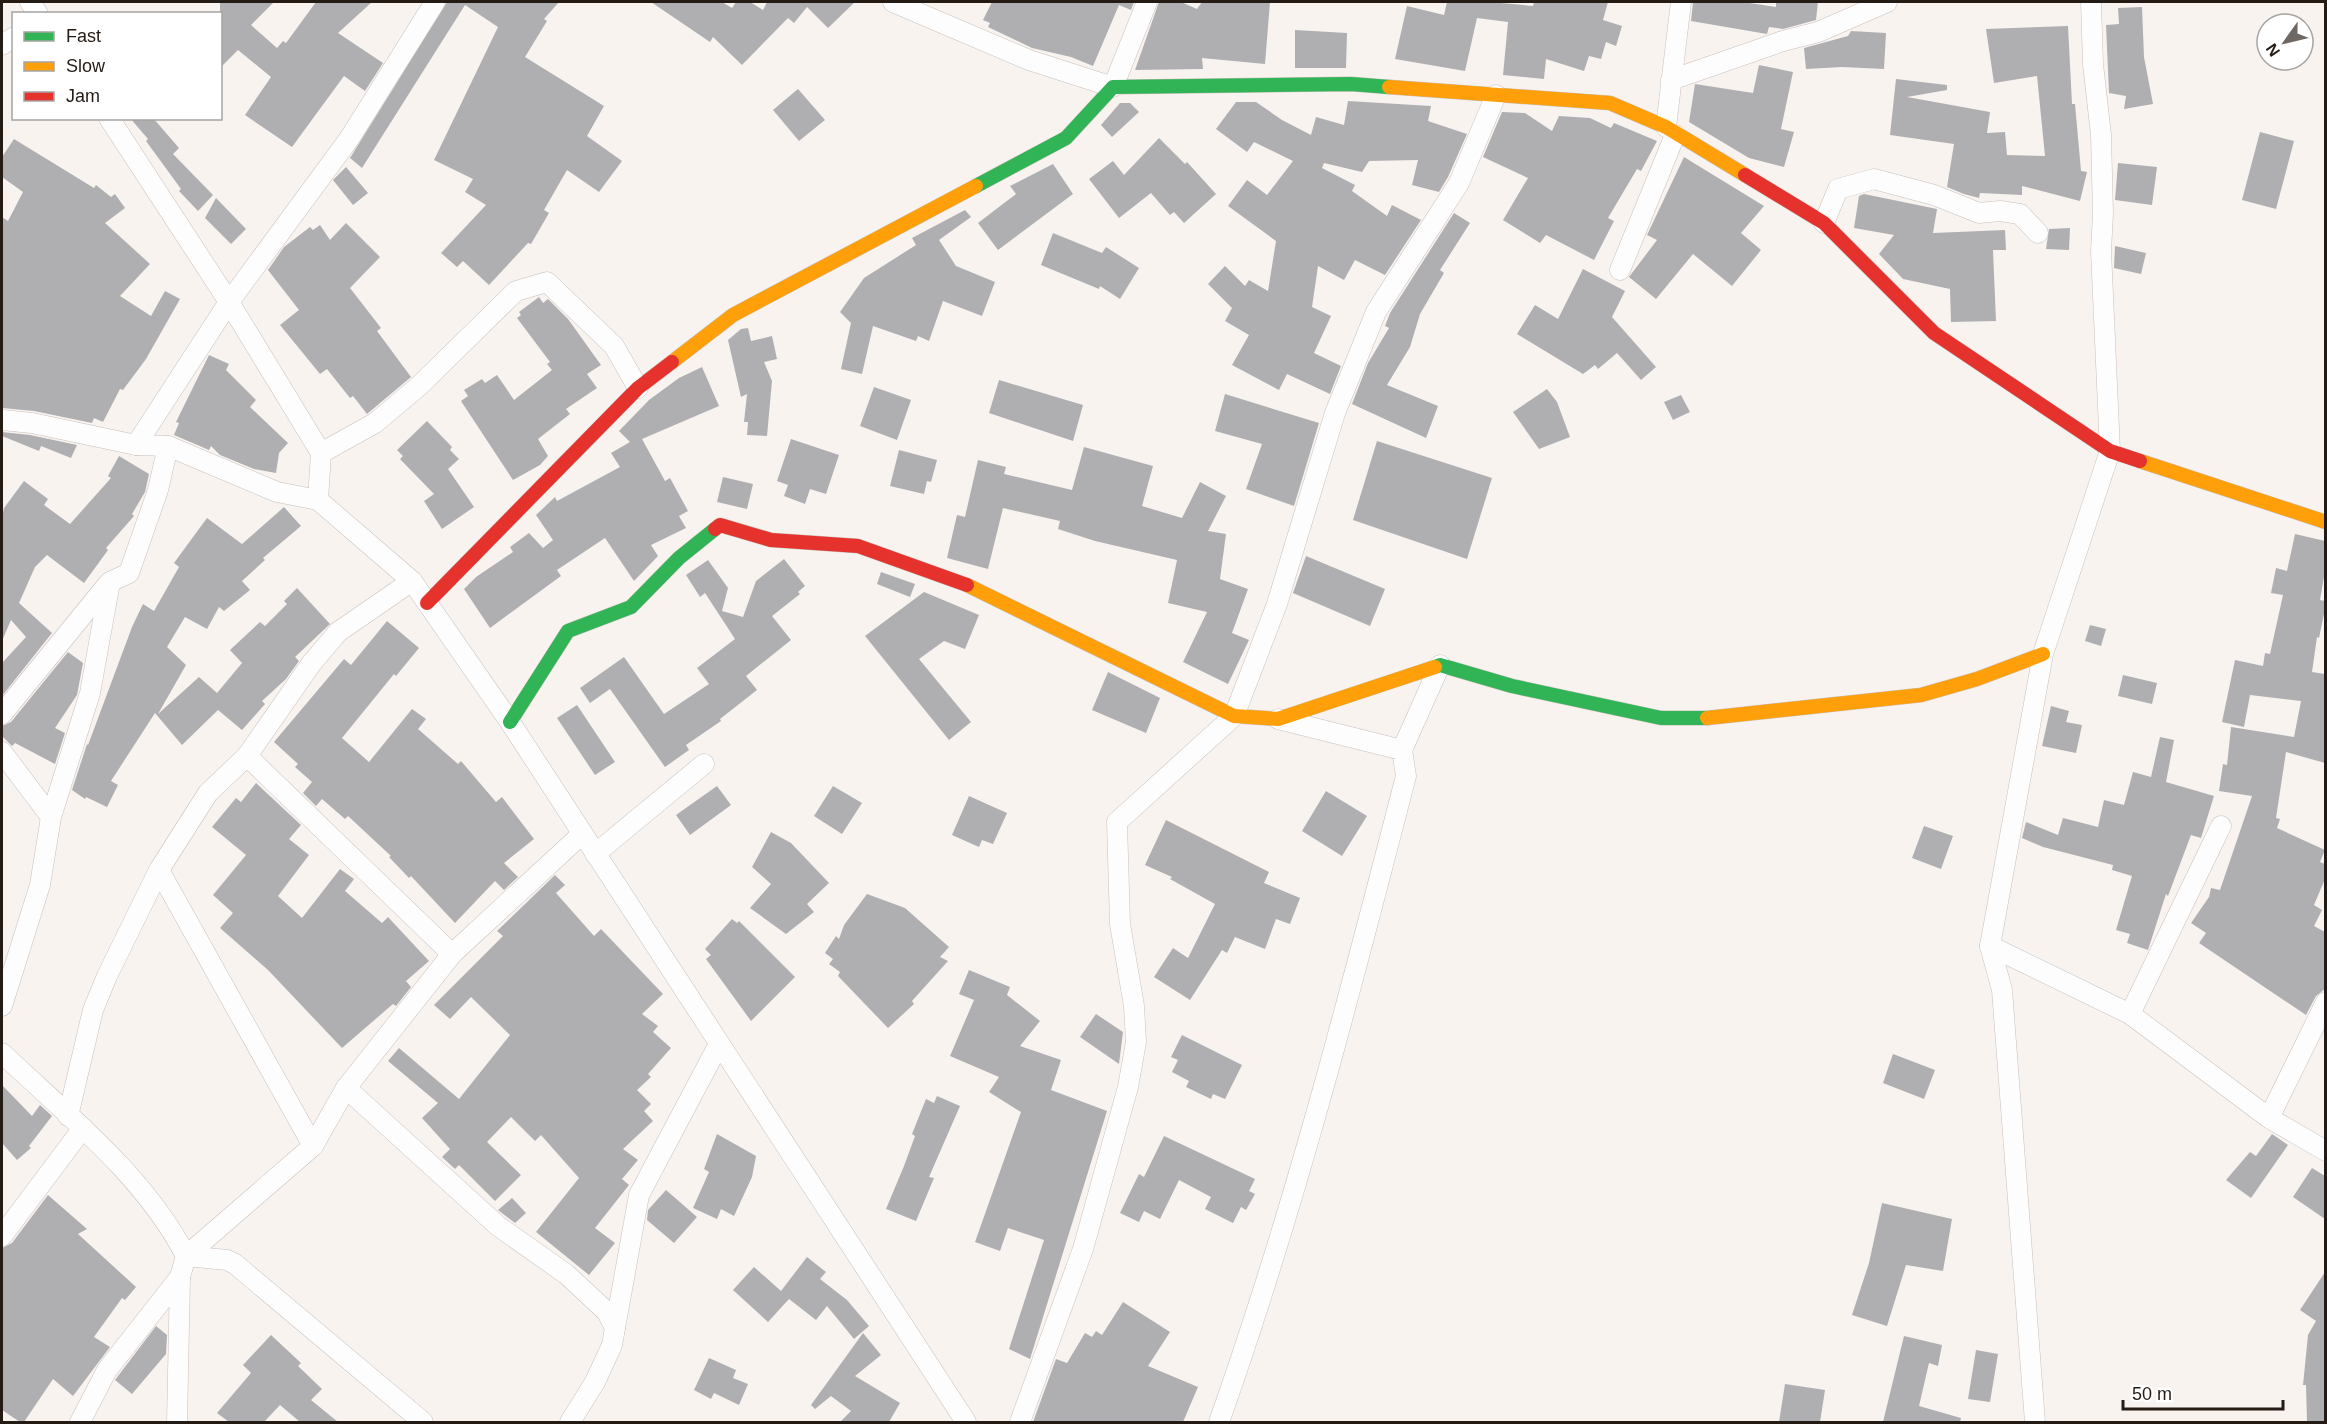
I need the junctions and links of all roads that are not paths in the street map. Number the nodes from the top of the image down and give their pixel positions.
1 (435, 2) edge
2 (893, 2) edge
3 (1147, 2) edge
4 (1681, 2) edge
5 (1887, 2) edge
6 (2091, 2) edge
7 (1671, 80) junction
8 (1113, 87) junction
9 (1496, 95) junction
10 (111, 120) edge
11 (1671, 131) junction
12 (1824, 223) junction
13 (2038, 233) dead end
14 (1620, 270) dead end
15 (229, 302) junction
16 (638, 388) junction
17 (2, 420) edge
18 (136, 445) junction
19 (168, 446) junction
20 (2110, 451) junction
21 (321, 453) junction
22 (318, 500) junction
23 (2325, 522) edge
24 (412, 581) junction
25 (110, 582) junction
26 (427, 603) junction
27 (2043, 654) junction
28 (1440, 665) junction
29 (2, 714) edge
30 (1234, 716) junction
31 (1278, 719) junction
32 (510, 722) junction
33 (1402, 750) junction
34 (2, 752) edge
35 (247, 756) junction
36 (704, 764) dead end
37 (51, 817) junction
38 (2222, 826) dead end
39 (582, 834) junction
40 (595, 854) junction
41 (159, 870) junction
42 (1990, 946) junction
43 (452, 954) junction
44 (2325, 1002) edge
45 (2, 1006) edge
46 (2130, 1014) junction
47 (719, 1044) junction
48 (2, 1053) edge
49 (346, 1088) junction
50 (68, 1116) junction
51 (2269, 1118) junction
52 (83, 1128) junction
53 (313, 1146) junction
54 (2325, 1151) edge
55 (2, 1236) edge
56 (186, 1256) junction
57 (180, 1277) junction
58 (615, 1328) junction
59 (80, 1422) edge
60 (177, 1422) edge
61 (423, 1422) edge
62 (570, 1422) edge
63 (966, 1422) edge
64 (1020, 1422) edge
65 (1219, 1422) edge
66 (2035, 1422) edge

1 - 15 street
2 - 8 street
3 - 8 street
4 - 7 street
5 - 7 street
6 - 20 street
7 - 11 street
8 - 9 street
8 - 16 street
9 - 11 street
9 - 30 street
10 - 15 street
11 - 12 street
11 - 14 street
12 - 13 street
12 - 20 street
15 - 18 street
15 - 21 street
16 - 21 street
16 - 26 street
17 - 18 street
18 - 19 street
19 - 22 street
19 - 25 street
20 - 23 street
20 - 27 street
21 - 22 street
22 - 24 street
24 - 26 street
24 - 35 street
25 - 29 street
25 - 37 street
26 - 32 street
27 - 28 street
27 - 42 street
28 - 31 street
28 - 33 street
30 - 31 street
30 - 32 street
30 - 64 street
31 - 33 street
32 - 39 street
33 - 65 street
34 - 37 street
35 - 41 street
35 - 43 street
36 - 40 street
37 - 45 street
38 - 46 street
39 - 40 street
39 - 43 street
40 - 47 street
41 - 50 street
41 - 53 street
42 - 46 street
42 - 66 street
43 - 49 street
44 - 51 street
46 - 51 street
47 - 58 street
47 - 63 street
48 - 50 street
49 - 53 street
49 - 58 street
50 - 52 street
51 - 54 street
52 - 55 street
52 - 56 street
53 - 56 street
56 - 57 street
56 - 61 street
57 - 59 street
57 - 60 street
58 - 62 street

